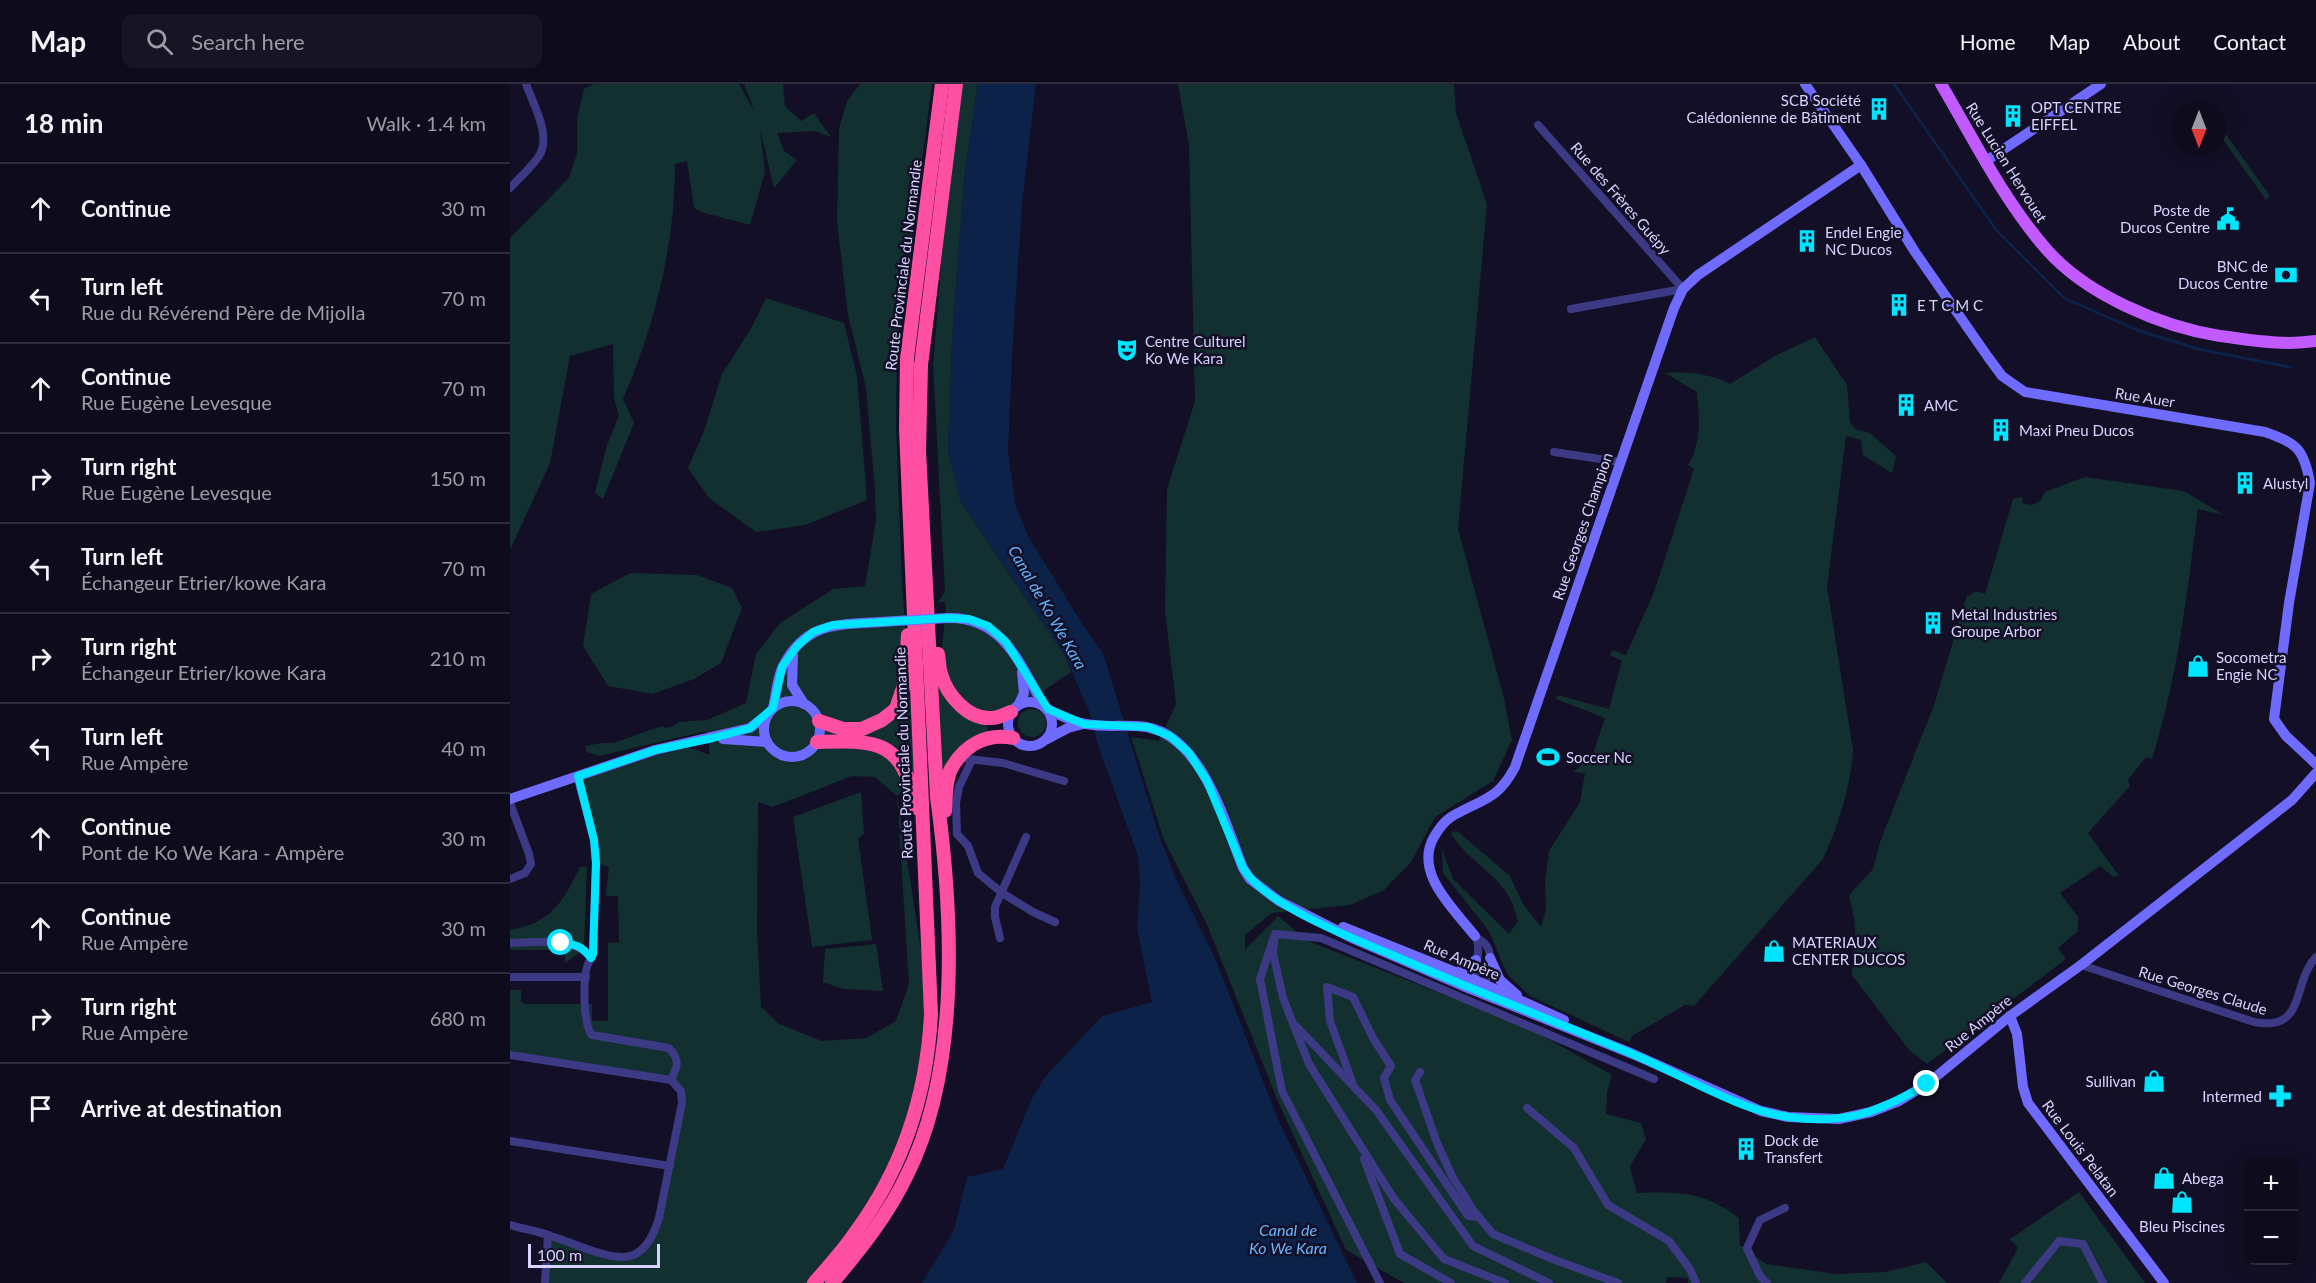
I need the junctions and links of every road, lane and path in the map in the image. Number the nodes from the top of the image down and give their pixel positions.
1 (526, 84) edge
2 (942, 84) edge
3 (956, 84) edge
4 (1805, 84) edge
5 (1941, 84) edge
6 (2100, 84) edge
7 (1538, 125) dead end
8 (1986, 161) junction
9 (1861, 165) junction
10 (510, 188) edge
11 (1683, 289) junction
12 (1571, 309) dead end
13 (2316, 341) edge
14 (1554, 452) dead end
15 (1620, 462) junction
16 (920, 595) junction
17 (794, 652) junction
18 (1020, 663) junction
19 (804, 704) junction
20 (1045, 707) junction
21 (1015, 708) junction
22 (770, 711) junction
23 (819, 721) junction
24 (1088, 725) junction
25 (713, 738) junction
26 (1013, 738) junction
27 (1047, 739) junction
28 (767, 742) junction
29 (817, 742) junction
30 (967, 758) junction
31 (2316, 764) edge
32 (2316, 773) edge
33 (578, 776) junction
34 (1064, 781) dead end
35 (510, 801) edge
36 (942, 834) junction
37 (1026, 837) dead end
38 (924, 851) junction
39 (510, 879) edge
40 (1002, 893) junction
41 (1300, 912) junction
42 (1055, 922) dead end
43 (1275, 934) junction
44 (1475, 936) junction
45 (1000, 938) dead end
46 (510, 943) edge
47 (1394, 956) junction
48 (2316, 957) edge
49 (591, 958) junction
50 (1490, 958) junction
51 (1476, 960) junction
52 (2081, 965) junction
53 (1457, 973) junction
54 (510, 976) edge
55 (586, 977) junction
56 (1479, 984) junction
57 (1492, 998) junction
58 (1529, 1004) junction
59 (2010, 1016) junction
60 (1292, 1022) junction
61 (1607, 1043) junction
62 (510, 1055) edge
63 (1419, 1072) dead end
64 (1654, 1079) dead end
65 (671, 1080) junction
66 (1354, 1087) junction
67 (1527, 1108) dead end
68 (510, 1141) edge
69 (1358, 1143) junction
70 (670, 1166) junction
71 (1785, 1208) dead end
72 (1479, 1217) junction
73 (510, 1225) edge
74 (548, 1235) junction
75 (545, 1283) edge
76 (814, 1283) edge
77 (832, 1283) edge
78 (1380, 1283) edge
79 (1451, 1283) edge
80 (1505, 1283) edge
81 (1549, 1283) edge
82 (1618, 1283) edge
83 (1696, 1283) edge
84 (1767, 1283) edge
85 (2025, 1283) edge
86 (2103, 1283) edge
87 (2164, 1283) edge

1 - 10 street
2 - 16 highway, Route Provinciale du Normandie
3 - 16 highway, Route Provinciale du Normandie
4 - 9 main road, Rue Auer
5 - 8 main road, Rue Lucien Hervouet
6 - 8 main road
7 - 11 street, Rue des Frères Guépy
8 - 13 main road, Rue Lucien Hervouet
9 - 11 main road, Rue Georges Champion
9 - 31 main road, Rue Auer
11 - 12 street
11 - 15 main road, Rue Georges Champion
14 - 15 street
15 - 44 main road, Rue Georges Champion
16 - 21 highway
16 - 23 highway
16 - 36 highway, Route Provinciale du Normandie
16 - 38 highway, Route Provinciale du Normandie
17 - 18 main road, bridge
17 - 19 main road
17 - 22 main road
18 - 20 main road
18 - 21 main road
19 - 22 main road
19 - 23 main road
20 - 21 main road
20 - 24 main road
20 - 27 main road
21 - 26 main road
22 - 25 main road
22 - 28 main road
23 - 29 main road
24 - 27 main road
24 - 41 main road, Rue Ampère
25 - 28 main road
25 - 33 main road
26 - 27 main road
26 - 30 highway
28 - 29 main road
29 - 38 highway
30 - 34 street
30 - 36 highway
30 - 40 street
32 - 52 main road, Rue Ampère
33 - 35 main road
33 - 49 street
35 - 39 street
36 - 77 highway, Route Provinciale du Normandie
37 - 40 street
38 - 76 highway, Route Provinciale du Normandie
40 - 42 street
40 - 45 street
41 - 47 main road, Rue Ampère
41 - 53 main road, Rue Ampère
43 - 60 street
43 - 64 street
43 - 78 street
44 - 50 street, Rue Georges Champion
44 - 51 street
46 - 49 street
47 - 56 street
47 - 57 main road, Rue Ampère
48 - 52 street, Rue Georges Claude
49 - 55 street
50 - 56 street
50 - 58 main road
51 - 53 main road
51 - 56 street
52 - 59 main road, Rue Ampère
53 - 56 main road, Rue Ampère
54 - 55 street
55 - 65 street
56 - 57 street
56 - 58 main road, Rue Ampère
57 - 61 main road, Rue Ampère
58 - 61 main road, Rue Ampère
59 - 61 main road, Rue Ampère
59 - 87 main road, Rue Louis Pelatan
60 - 66 street
60 - 69 street
62 - 65 street
63 - 72 street
65 - 70 street
66 - 72 street
66 - 81 street
67 - 83 street
68 - 70 street
69 - 79 street
69 - 80 street
70 - 74 street
71 - 84 street
72 - 82 street
73 - 74 street
74 - 75 street
85 - 86 street

